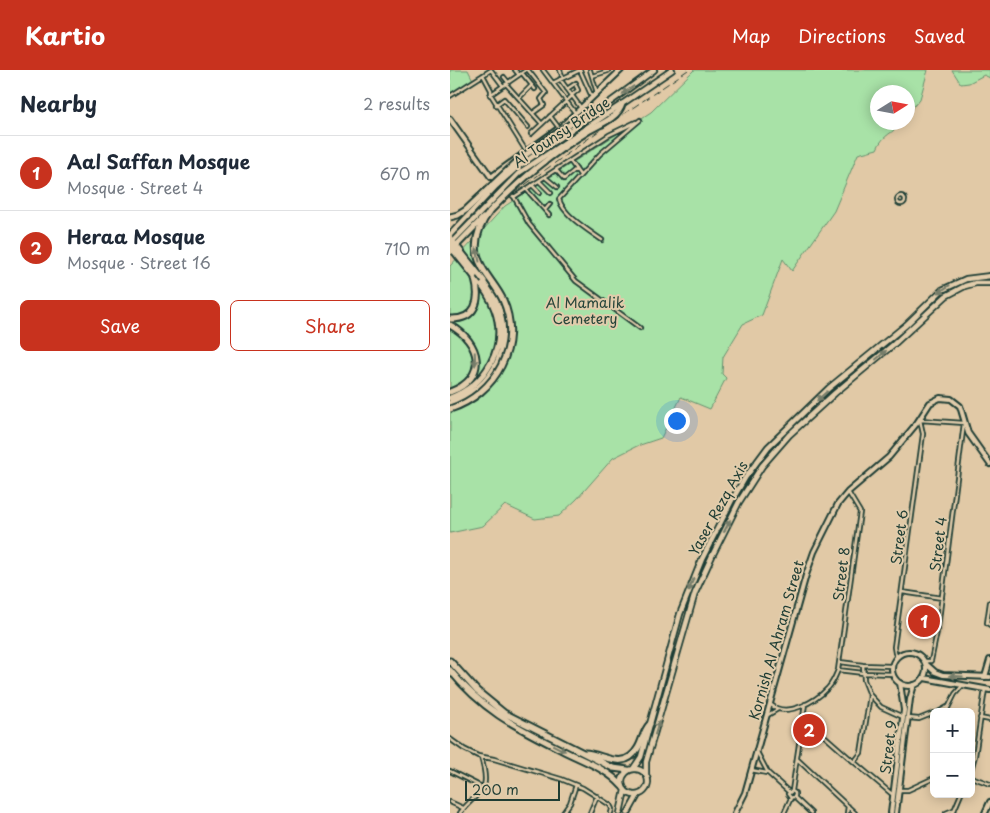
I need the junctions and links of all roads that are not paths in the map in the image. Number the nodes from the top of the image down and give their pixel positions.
1 (490, 70) edge
2 (515, 70) edge
3 (527, 70) edge
4 (544, 70) edge
5 (560, 70) edge
6 (580, 70) edge
7 (590, 70) edge
8 (608, 70) edge
9 (621, 70) edge
10 (654, 70) edge
11 (672, 70) edge
12 (520, 74) junction
13 (484, 75) junction
14 (592, 76) junction
15 (504, 77) dead end
16 (562, 79) junction
17 (609, 82) junction
18 (553, 83) junction
19 (506, 84) junction
20 (532, 85) junction
21 (536, 89) dead end
22 (567, 89) junction
23 (597, 94) junction
24 (490, 95) junction
25 (572, 95) junction
26 (450, 96) edge
27 (519, 98) junction
28 (592, 98) junction
29 (566, 101) junction
30 (622, 104) junction
31 (496, 105) junction
32 (582, 108) junction
33 (602, 108) junction
34 (533, 113) junction
35 (576, 114) junction
36 (550, 116) junction
37 (450, 119) edge
38 (542, 124) junction
39 (528, 127) dead end
40 (559, 128) junction
41 (531, 134) dead end
42 (526, 151) junction
43 (570, 160) junction
44 (576, 169) junction
45 (556, 170) junction
46 (580, 175) junction
47 (545, 177) junction
48 (491, 178) junction
49 (539, 181) junction
50 (532, 185) junction
51 (557, 187) dead end
52 (526, 189) junction
53 (540, 193) dead end
54 (551, 193) dead end
55 (514, 197) junction
56 (550, 204) dead end
57 (544, 210) junction
58 (490, 211) junction
59 (540, 212) dead end
60 (532, 215) dead end
61 (549, 215) dead end
62 (450, 216) edge
63 (527, 219) junction
64 (450, 237) edge
65 (602, 240) dead end
66 (450, 245) edge
67 (450, 252) edge
68 (474, 276) junction
69 (990, 276) edge
70 (990, 284) edge
71 (450, 319) edge
72 (450, 325) edge
73 (640, 328) dead end
74 (450, 392) edge
75 (450, 398) edge
76 (450, 403) edge
77 (450, 409) edge
78 (920, 420) junction
79 (964, 423) junction
80 (990, 464) edge
81 (848, 492) junction
82 (902, 592) junction
83 (942, 598) junction
84 (990, 602) edge
85 (989, 619) edge
86 (990, 625) edge
87 (897, 657) junction
88 (450, 660) edge
89 (990, 660) edge
90 (840, 662) junction
91 (925, 663) junction
92 (863, 665) junction
93 (892, 666) junction
94 (450, 670) edge
95 (838, 670) junction
96 (863, 673) junction
97 (893, 674) junction
98 (980, 677) junction
99 (988, 677) edge
100 (924, 678) junction
101 (900, 684) junction
102 (914, 685) junction
103 (962, 686) junction
104 (987, 689) edge
105 (870, 695) junction
106 (770, 703) junction
107 (805, 704) junction
108 (949, 706) joint
109 (945, 708) edge
110 (780, 709) junction
111 (794, 709) junction
112 (930, 715) edge
113 (766, 716) junction
114 (803, 716) junction
115 (905, 718) junction
116 (980, 718) junction
117 (990, 720) edge
118 (650, 724) junction
119 (811, 724) junction
120 (802, 727) junction
121 (450, 740) edge
122 (757, 750) junction
123 (581, 753) junction
124 (975, 756) edge
125 (481, 757) junction
126 (796, 759) junction
127 (854, 762) junction
128 (630, 769) junction
129 (751, 770) junction
130 (450, 772) edge
131 (768, 773) junction
132 (646, 775) junction
133 (975, 778) edge
134 (930, 780) edge
135 (990, 784) edge
136 (576, 785) junction
137 (484, 788) junction
138 (624, 788) junction
139 (899, 790) junction
140 (790, 792) junction
141 (639, 794) junction
142 (894, 795) junction
143 (597, 796) junction
144 (792, 798) junction
145 (959, 798) edge
146 (450, 802) edge
147 (990, 802) edge
148 (848, 806) junction
149 (463, 808) junction
150 (953, 811) edge
151 (460, 813) edge
152 (563, 813) edge
153 (590, 813) edge
154 (611, 813) edge
155 (620, 813) edge
156 (628, 813) edge
157 (735, 813) edge
158 (784, 813) edge
159 (811, 813) edge
160 (847, 813) edge
161 (855, 813) edge
162 (891, 813) edge
163 (896, 813) edge
164 (946, 813) edge
165 (985, 813) edge

1 - 13 street
1 - 19 street
2 - 12 street
3 - 12 street
3 - 34 street
4 - 18 street
5 - 16 street
6 - 16 street
6 - 28 street
7 - 14 street
8 - 14 street
8 - 17 street
9 - 17 street
10 -> 33 main road, Al Tounsy Bridge
11 - 30 main road, Al Tounsy Bridge
12 - 19 street
12 - 20 street
13 - 24 street
13 - 26 street
14 - 23 street
15 - 19 street
16 - 18 street
16 - 22 street
17 - 23 street
18 - 29 street
19 - 24 street
19 - 27 street
20 - 21 street
20 - 27 street
22 - 25 street
22 - 25 street
23 - 28 street
24 - 31 street
25 - 29 street
25 - 32 street
27 - 34 street
28 - 32 street
29 - 35 street
29 - 36 street
30 - 58 highway, bridge
30 - 66 main road, Al Tounsy Bridge, bridge
31 - 39 street
31 - 42 street
32 - 35 street
33 - 62 highway, bridge
33 - 64 main road, Al Tounsy Bridge, bridge
34 - 38 street
35 - 40 street
36 - 38 street
36 - 40 street
37 - 48 street
38 - 41 street
40 - 42 street
42 - 48 street
43 - 44 street
43 - 45 street
43 - 46 street
44 - 45 street
44 - 46 street
45 - 47 street
46 - 65 street
47 - 49 street
47 - 51 street
48 - 55 street
49 - 50 street
49 - 54 street
50 - 52 street
50 - 53 street
52 - 55 street
52 - 57 street
55 - 63 street
56 - 57 street
57 - 59 street
57 - 61 street
58 - 67 highway, bridge
77 -> 58 highway, bridge
60 - 63 street
63 - 73 street
64 - 76 highway, bridge
66 - 68 highway, bridge
68 - 71 highway
68 - 75 highway
69 -> 118 main road, Yaser Rezq Axis
132 -> 70 main road, Yaser Rezq Axis
72 -> 74 highway
78 - 79 street
78 - 79 street, Kornish Al Ahram Street
78 - 81 street, Kornish Al Ahram Street
78 - 82 street, Street 6
79 - 80 street, Kornish Al Ahram Street
79 - 83 street, Street 4
81 - 90 street, Street 8
81 - 106 street, Kornish Al Ahram Street
82 - 83 street
82 - 87 street, Street 6
83 - 91 street, Street 4
84 - 85 street
85 - 86 street
87 - 91 street
87 - 93 street
88 - 123 highway
89 - 99 street
90 - 92 street
90 - 95 street, Street 8
98 -> 91 street
91 - 100 street
92 - 93 street
92 - 96 street
93 - 97 street
94 -> 138 highway
95 - 96 street
95 - 107 street, Street 8
96 - 97 street
96 - 105 street
97 - 101 street
98 - 99 street
98 - 104 street
100 - 102 street
100 - 103 street
101 - 102 street
101 - 115 street, Street 9
102 - 115 street, Street 9
103 - 104 street
103 - 108 street
104 - 116 street
105 - 115 street
105 - 127 street
106 - 110 street
106 - 113 street, Kornish Al Ahram Street
107 - 111 street, Street 8
107 - 114 street
108 - 109 street
110 - 111 street
110 - 113 street
111 - 114 street
112 - 115 street
113 - 122 street, Kornish Al Ahram Street
114 - 119 street
114 - 120 street
115 - 139 street, Street 9
115 - 142 street, Street 9
116 - 117 street
116 - 124 street
118 - 123 highway
118 - 128 main road, Yaser Rezq Axis
119 - 120 street
119 - 127 street
120 - 126 street
121 - 125 street
122 - 129 street, Kornish Al Ahram Street
122 - 131 street
123 - 128 highway
125 - 136 street
125 - 137 street
126 - 140 street
126 - 148 street
127 - 142 street
128 - 132 main road
128 - 138 main road
129 - 131 street
129 - 157 street, Kornish Al Ahram Street
130 - 137 street
131 - 140 street
132 - 141 main road
133 - 135 street
134 - 139 street
136 - 143 street
136 - 152 street
137 - 149 street
138 - 141 main road
138 - 155 main road
139 - 163 street, Street 9
140 - 144 street
140 - 144 street
141 - 156 main road
142 - 162 street, Street 9
143 - 153 street
143 - 154 street
144 - 158 street
144 - 159 street
145 - 150 street
146 - 149 street
147 - 165 street
148 - 160 street
148 - 161 street
149 - 151 street
150 - 164 street

